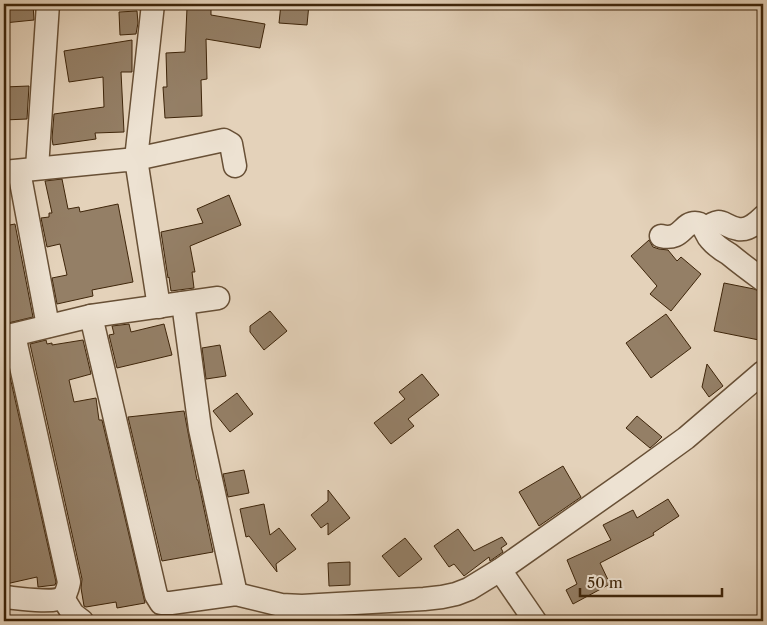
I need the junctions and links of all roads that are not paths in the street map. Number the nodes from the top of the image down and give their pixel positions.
1 (48, 4) edge
2 (153, 4) edge
3 (136, 159) junction
4 (235, 166) dead end
5 (20, 170) edge
6 (763, 218) edge
7 (705, 229) junction
8 (661, 236) dead end
9 (763, 280) edge
10 (218, 298) dead end
11 (183, 303) junction
12 (158, 307) junction
13 (91, 316) junction
14 (48, 326) junction
15 (9, 336) edge
16 (763, 372) edge
17 (500, 570) junction
18 (236, 594) junction
19 (4, 597) edge
20 (63, 598) junction
21 (82, 621) edge
22 (534, 621) edge

1 - 5 street
2 - 3 street
3 - 4 street
3 - 5 street
3 - 12 street
5 - 14 street
6 - 7 street
7 - 8 street
7 - 9 street
10 - 11 street
11 - 12 street
11 - 18 street
12 - 13 street
13 - 14 street
13 - 18 street
14 - 15 street
15 - 20 street
16 - 17 street
17 - 18 street
17 - 22 street
19 - 20 street
20 - 21 street

